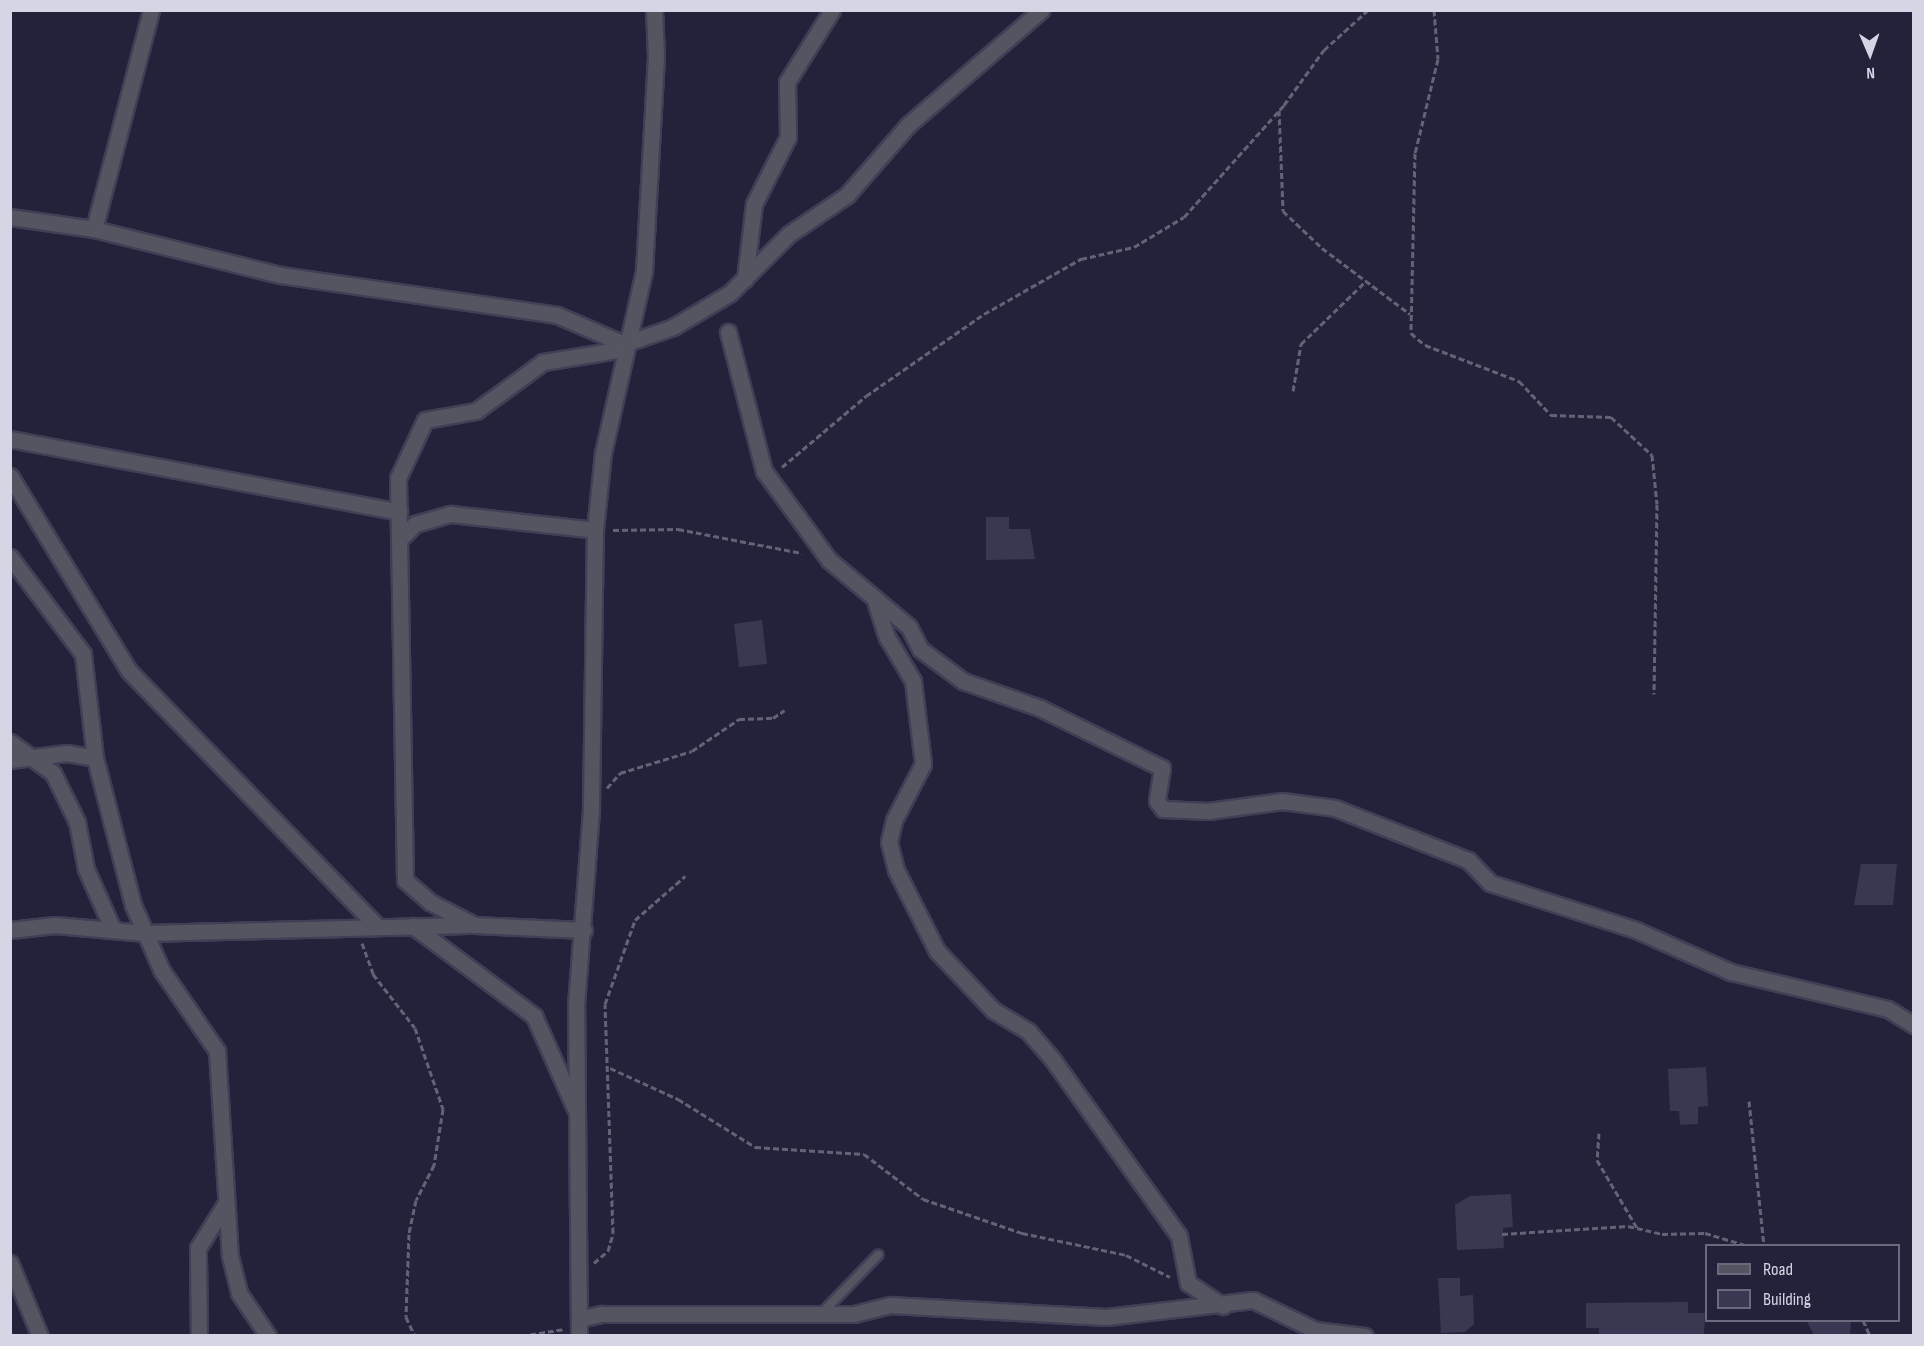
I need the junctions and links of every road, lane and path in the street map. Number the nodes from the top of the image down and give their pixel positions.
1 (151, 10) edge
2 (654, 10) edge
3 (832, 10) edge
4 (1041, 10) edge
5 (1368, 10) edge
6 (1434, 10) edge
7 (1279, 110) junction
8 (10, 218) edge
9 (94, 229) junction
10 (746, 279) junction
11 (1366, 281) junction
12 (1410, 314) junction
13 (728, 332) dead end
14 (623, 346) junction
15 (1293, 392) dead end
16 (10, 439) edge
17 (766, 475) junction
18 (10, 476) edge
19 (399, 512) junction
20 (595, 530) junction
21 (399, 540) junction
22 (11, 557) edge
23 (829, 560) junction
24 (876, 604) junction
25 (1654, 694) dead end
26 (785, 710) dead end
27 (10, 742) edge
28 (33, 756) junction
29 (95, 758) junction
30 (10, 760) edge
31 (591, 808) junction
32 (685, 876) dead end
33 (474, 925) junction
34 (413, 926) junction
35 (357, 927) junction
36 (378, 927) junction
37 (10, 930) edge
38 (113, 930) junction
39 (584, 930) junction
40 (145, 933) junction
41 (1914, 1025) edge
42 (610, 1068) junction
43 (1749, 1101) dead end
44 (577, 1112) junction
45 (1599, 1133) dead end
46 (226, 1203) junction
47 (1637, 1228) junction
48 (1502, 1234) dead end
49 (1745, 1244) edge
50 (1764, 1244) edge
51 (878, 1255) dead end
52 (10, 1263) edge
53 (578, 1275) junction
54 (1194, 1290) junction
55 (1223, 1306) junction
56 (821, 1314) junction
57 (579, 1319) junction
58 (575, 1334) edge
59 (40, 1335) edge
60 (199, 1335) edge
61 (268, 1335) edge
62 (415, 1335) edge
63 (521, 1335) edge
64 (1365, 1335) edge

1 - 9 street
2 - 14 street
3 - 10 street
4 - 10 street
5 - 7 path
6 - 12 path
7 - 11 path
7 - 17 path
8 - 9 street
9 - 14 street
10 - 14 street
11 - 12 path
11 - 15 path
12 - 25 path
13 - 17 street
14 - 19 street
14 - 20 street
16 - 19 street
17 - 23 street
18 - 36 street
19 - 21 street
20 - 21 street
20 - 23 path
20 - 31 street
21 - 33 street
22 - 29 street
23 - 24 street
24 - 41 street
24 - 54 street
26 - 31 path
27 - 28 street
28 - 29 street
28 - 30 street
28 - 38 street
29 - 40 street
31 - 39 street
32 - 42 path
33 - 34 street
33 - 39 street
34 - 36 street
34 - 44 street
35 - 36 street
35 - 40 street
35 - 62 path
37 - 38 street
38 - 40 street
39 - 44 street
40 - 46 street
42 - 53 path
42 - 54 path
43 - 50 path
44 - 53 street
45 - 47 path
46 - 60 street
46 - 61 street
47 - 48 path
47 - 49 path
51 - 56 lane
52 - 59 street
53 - 57 street
54 - 55 street
55 - 56 street
55 - 64 street
56 - 57 street
57 - 58 street
58 - 63 path

